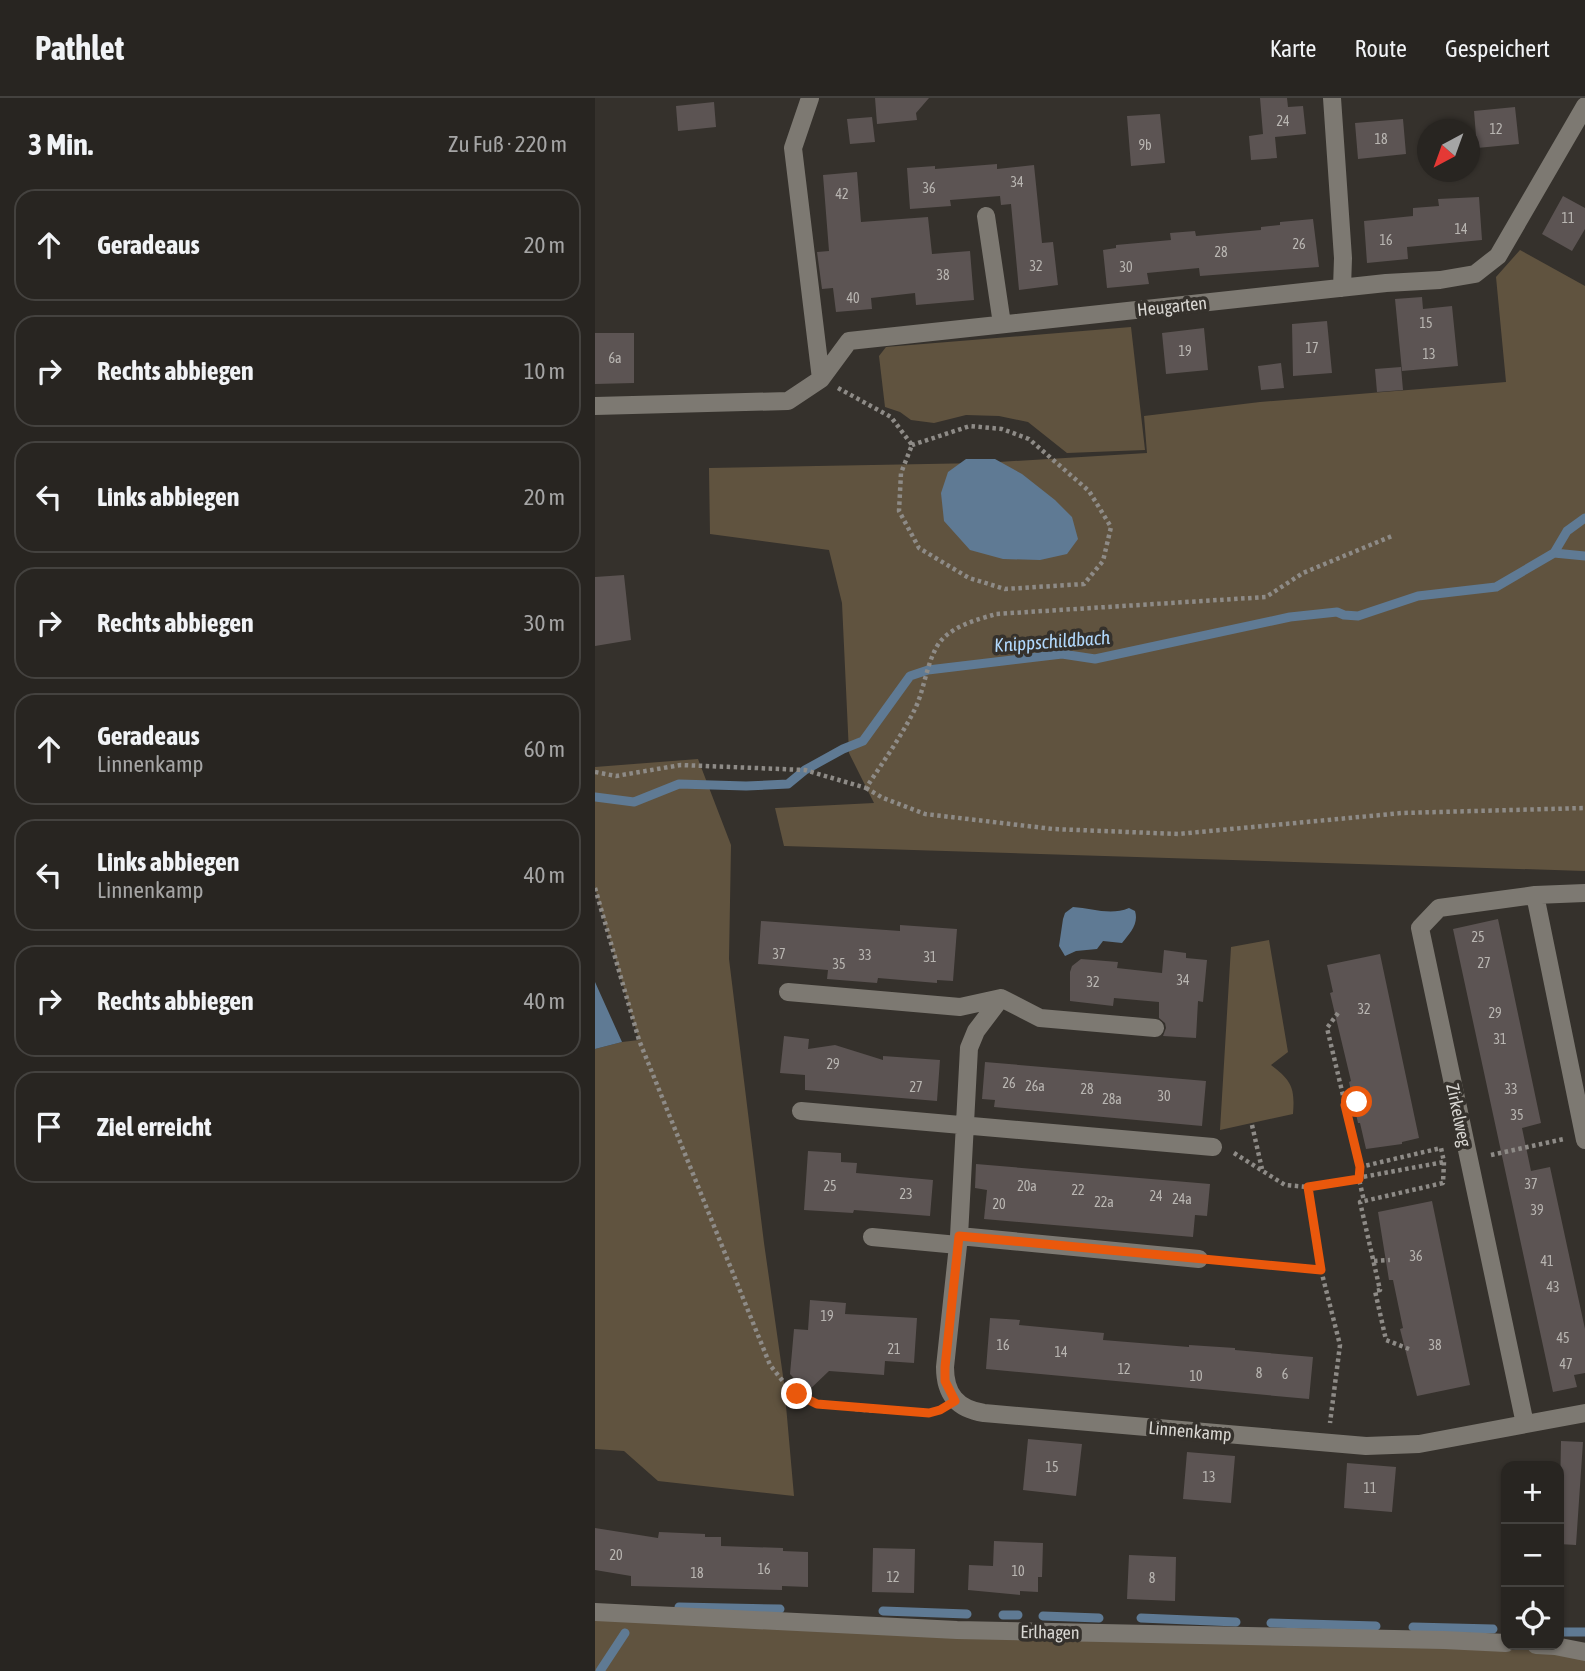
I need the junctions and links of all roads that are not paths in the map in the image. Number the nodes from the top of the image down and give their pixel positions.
1 (810, 98) edge
2 (1332, 98) edge
3 (1585, 106) edge
4 (986, 216) dead end
5 (1342, 288) junction
6 (1002, 324) junction
7 (821, 379) junction
8 (595, 406) edge
9 (1585, 893) edge
10 (1535, 895) junction
11 (788, 992) dead end
12 (1001, 999) junction
13 (1155, 1028) dead end
14 (801, 1111) dead end
15 (965, 1127) junction
16 (1585, 1138) edge
17 (1213, 1147) road end
18 (872, 1237) dead end
19 (958, 1240) junction
20 (1199, 1259) road end
21 (1585, 1413) edge
22 (1525, 1424) junction
23 (595, 1612) edge
24 (1501, 1643) edge
25 (1564, 1648) edge
26 (1585, 1652) edge

1 - 7 street
2 - 5 street
3 - 5 street, Heugarten
4 - 6 street
5 - 6 street, Heugarten
6 - 7 street, Heugarten
7 - 8 street, Heugarten
9 - 10 street, Zirkelweg
10 - 16 street
10 - 22 street, Zirkelweg
11 - 12 street
12 - 13 street
12 - 15 street
14 - 15 street
15 - 17 street
15 - 19 street
18 - 19 street
19 - 20 street
19 - 22 street, Linnenkamp
21 - 22 street, Linnenkamp
23 - 24 street, Erlhagen
25 - 26 street

